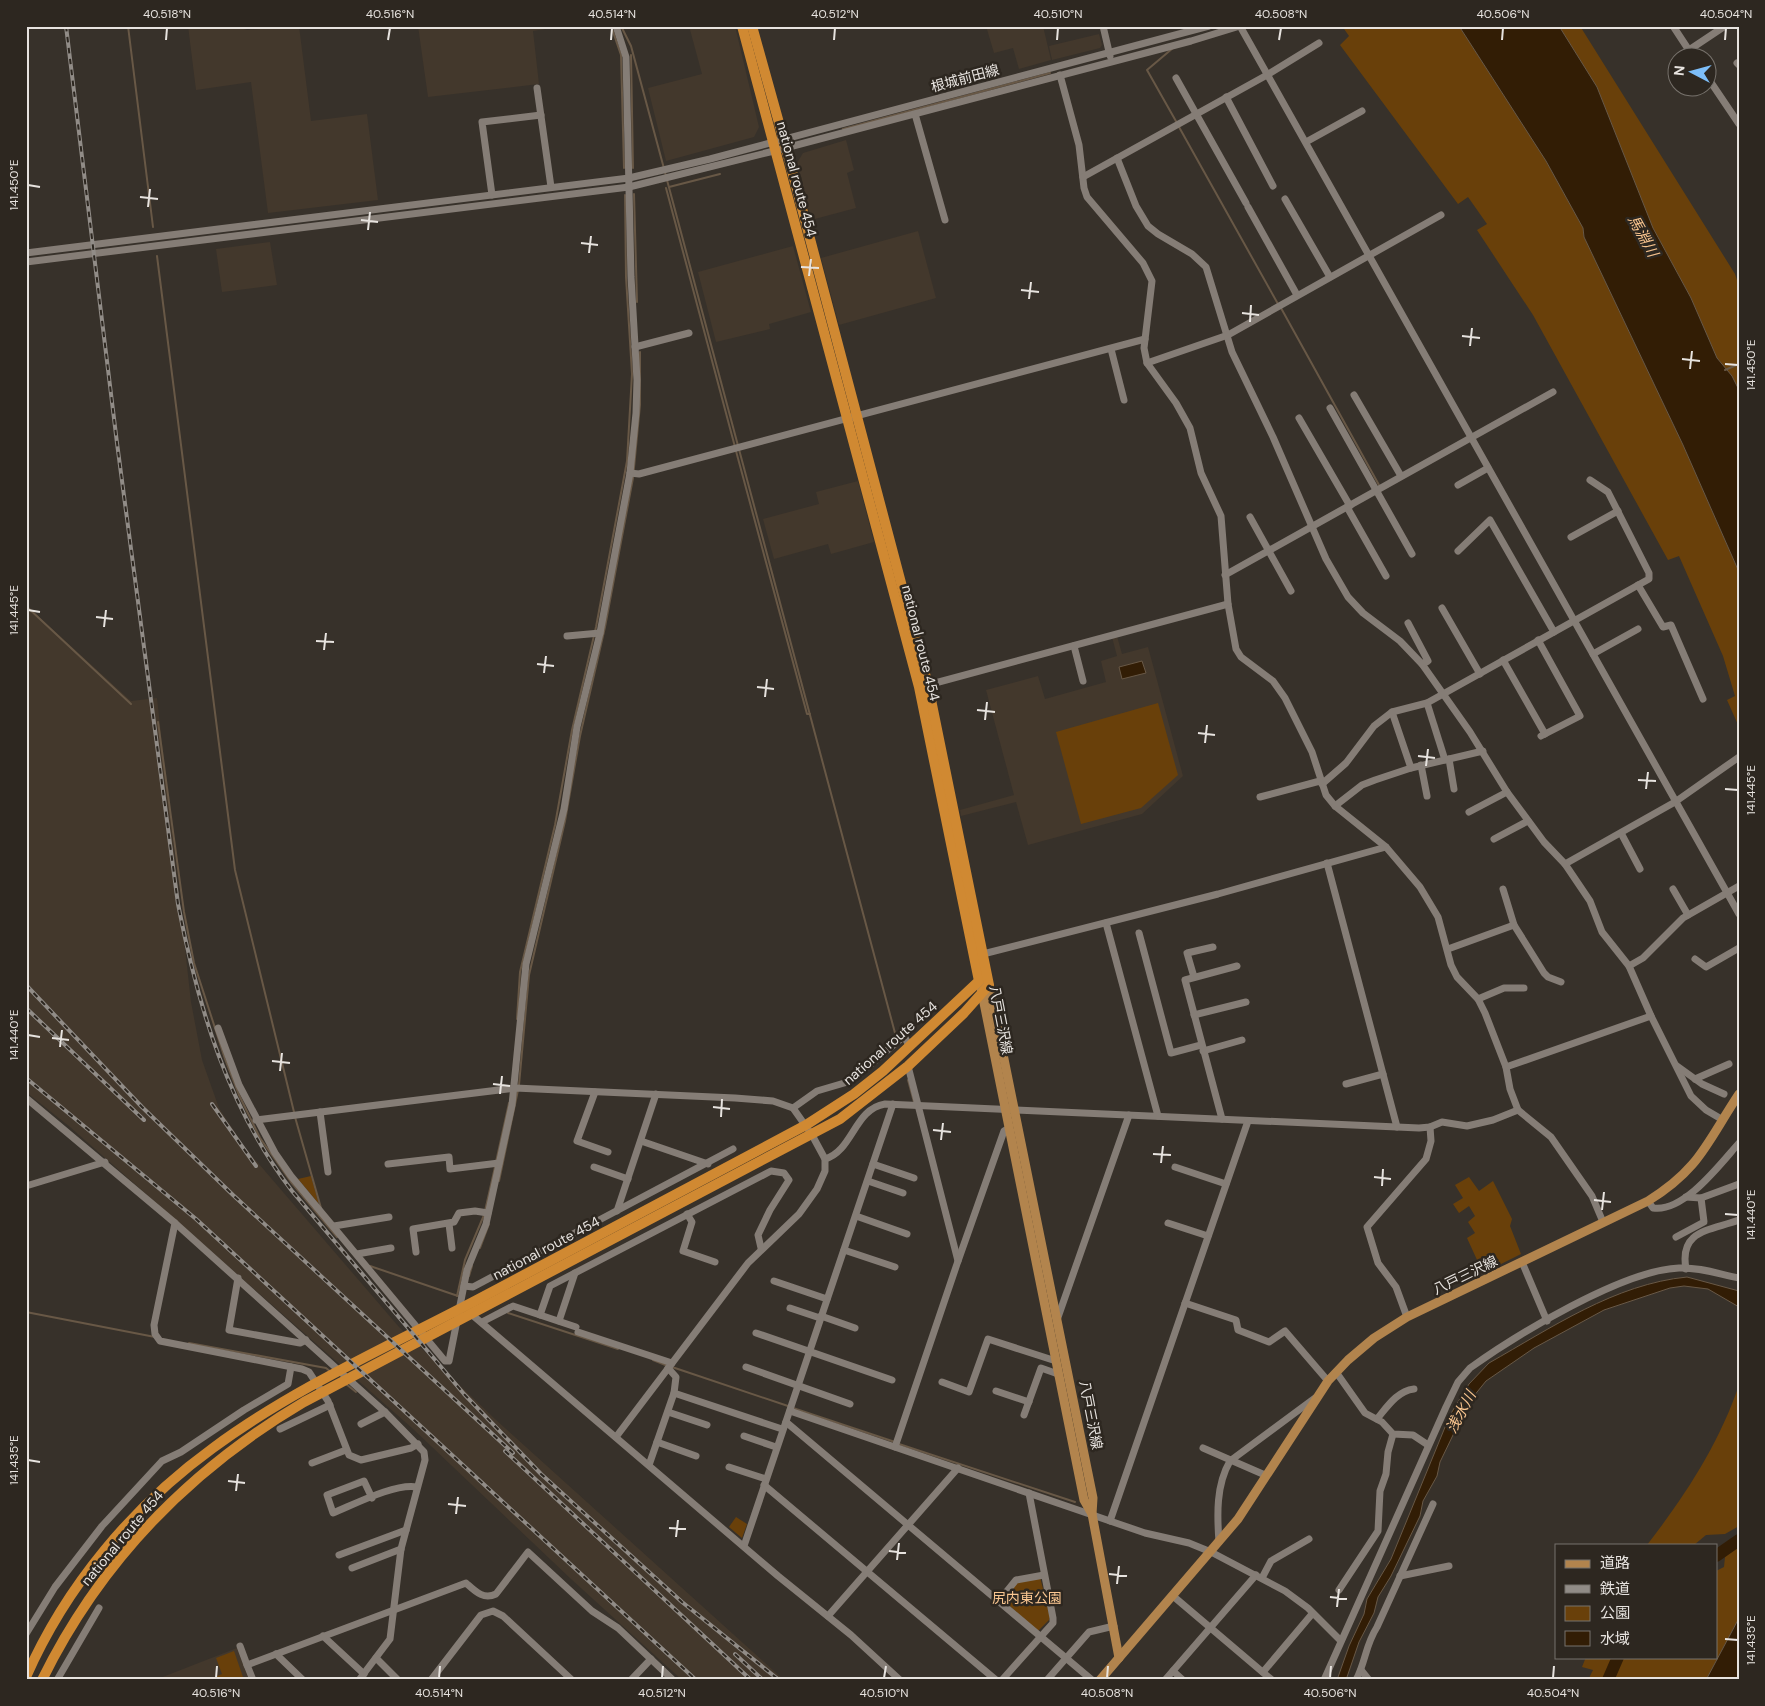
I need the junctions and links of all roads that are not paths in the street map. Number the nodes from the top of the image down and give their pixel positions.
1 (616, 26) edge
2 (742, 26) edge
3 (752, 26) edge
4 (1103, 26) edge
5 (1209, 26) edge
6 (1240, 26) edge
7 (1673, 26) edge
8 (1725, 26) edge
9 (1319, 43) dead end
10 (1688, 48) edge
11 (1692, 48) edge
12 (1110, 54) junction
13 (1111, 62) junction
14 (1267, 75) junction
15 (1060, 76) junction
16 (1176, 78) dead end
17 (537, 88) dead end
18 (1718, 93) edge
19 (1226, 97) junction
20 (1362, 111) dead end
21 (915, 114) junction
22 (1196, 114) junction
23 (540, 115) junction
24 (1739, 124) edge
25 (1306, 142) junction
26 (785, 143) junction
27 (773, 146) junction
28 (1117, 158) junction
29 (1083, 177) junction
30 (629, 178) junction
31 (1273, 186) dead end
32 (551, 187) junction
33 (629, 187) junction
34 (492, 195) junction
35 (1285, 199) dead end
36 (1441, 215) dead end
37 (945, 220) dead end
38 (26, 253) edge
39 (1369, 256) junction
40 (26, 262) edge
41 (1330, 277) junction
42 (1297, 295) junction
43 (689, 333) dead end
44 (1228, 335) junction
45 (1145, 339) junction
46 (635, 347) junction
47 (1111, 349) junction
48 (1147, 363) junction
49 (1553, 392) dead end
50 (1354, 395) dead end
51 (1124, 400) dead end
52 (1330, 408) dead end
53 (852, 418) junction
54 (1300, 418) dead end
55 (1472, 438) junction
56 (1488, 468) junction
57 (630, 473) junction
58 (1401, 476) junction
59 (1590, 480) dead end
60 (1458, 486) dead end
61 (1377, 491) junction
62 (1348, 506) junction
63 (1618, 510) junction
64 (1250, 517) dead end
65 (1312, 527) junction
66 (1571, 537) dead end
67 (1269, 551) junction
68 (1458, 551) dead end
69 (1412, 554) dead end
70 (1225, 575) junction
71 (1386, 576) dead end
72 (1638, 585) junction
73 (1291, 592) dead end
74 (1228, 604) junction
75 (1442, 608) dead end
76 (1574, 620) junction
77 (1408, 623) dead end
78 (1638, 629) dead end
79 (1554, 632) junction
80 (600, 633) junction
81 (567, 636) dead end
82 (1538, 640) junction
83 (1074, 646) junction
84 (1593, 654) junction
85 (1503, 660) junction
86 (1422, 664) junction
87 (1480, 674) junction
88 (1083, 681) dead end
89 (924, 686) junction
90 (1442, 694) junction
91 (1703, 700) dead end
92 (1427, 703) junction
93 (1392, 712) junction
94 (1483, 751) junction
95 (1739, 758) edge
96 (1447, 760) junction
97 (1422, 765) junction
98 (1411, 768) junction
99 (1321, 783) junction
100 (1454, 789) dead end
101 (1507, 792) junction
102 (1427, 796) dead end
103 (1260, 797) dead end
104 (1675, 802) junction
105 (1335, 806) junction
106 (1469, 812) dead end
107 (1528, 821) junction
108 (1621, 832) junction
109 (1494, 839) dead end
110 (1386, 847) junction
111 (1327, 863) junction
112 (1565, 864) junction
113 (1640, 869) dead end
114 (1739, 886) edge
115 (1503, 889) dead end
116 (1673, 889) dead end
117 (1727, 893) junction
118 (1739, 914) edge
119 (1688, 915) junction
120 (1106, 923) junction
121 (1514, 925) junction
122 (1139, 933) dead end
123 (1213, 946) dead end
124 (1739, 948) edge
125 (1448, 949) junction
126 (979, 955) junction
127 (1695, 959) dead end
128 (1236, 966) dead end
129 (1629, 966) junction
130 (1194, 977) junction
131 (1561, 982) dead end
132 (984, 983) junction
133 (1524, 988) dead end
134 (982, 994) junction
135 (1478, 999) junction
136 (1246, 1002) dead end
137 (1194, 1015) junction
138 (1651, 1016) junction
139 (218, 1028) dead end
140 (1242, 1040) dead end
141 (910, 1047) junction
142 (1202, 1048) junction
143 (1674, 1064) junction
144 (1729, 1064) dead end
145 (908, 1066) junction
146 (1506, 1067) junction
147 (1383, 1074) junction
148 (1695, 1079) junction
149 (1346, 1084) dead end
150 (515, 1088) junction
151 (595, 1092) junction
152 (656, 1094) junction
153 (1724, 1094) dead end
154 (1739, 1094) edge
155 (26, 1098) edge
156 (893, 1104) junction
157 (918, 1106) junction
158 (793, 1108) junction
159 (1006, 1110) junction
160 (1518, 1110) junction
161 (1015, 1111) junction
162 (320, 1112) junction
163 (1129, 1115) junction
164 (1158, 1116) junction
165 (1222, 1119) junction
166 (256, 1120) junction
167 (1723, 1120) junction
168 (1248, 1121) junction
169 (806, 1125) junction
170 (1398, 1127) junction
171 (1430, 1127) junction
172 (1009, 1128) junction
173 (812, 1135) junction
174 (641, 1141) junction
175 (1739, 1143) edge
176 (733, 1149) dead end
177 (608, 1152) dead end
178 (825, 1159) junction
179 (104, 1162) junction
180 (499, 1163) junction
181 (388, 1164) dead end
182 (708, 1164) junction
183 (874, 1164) junction
184 (594, 1167) dead end
185 (1175, 1167) dead end
186 (328, 1172) dead end
187 (914, 1178) dead end
188 (628, 1179) junction
189 (868, 1181) junction
190 (1226, 1184) junction
191 (1739, 1184) edge
192 (26, 1186) edge
193 (903, 1193) dead end
194 (1686, 1197) junction
195 (1701, 1198) junction
196 (1648, 1201) junction
197 (617, 1211) junction
198 (488, 1213) junction
199 (687, 1214) junction
200 (856, 1216) junction
201 (389, 1217) dead end
202 (1739, 1220) edge
203 (1603, 1222) junction
204 (175, 1223) junction
205 (1168, 1223) dead end
206 (449, 1224) junction
207 (334, 1226) junction
208 (907, 1234) dead end
209 (1208, 1236) junction
210 (1676, 1236) dead end
211 (392, 1248) dead end
212 (452, 1248) dead end
213 (761, 1248) junction
214 (844, 1250) junction
215 (416, 1252) dead end
216 (357, 1254) junction
217 (958, 1261) junction
218 (715, 1262) dead end
219 (1522, 1262) junction
220 (896, 1267) dead end
221 (1686, 1268) junction
222 (575, 1273) junction
223 (238, 1278) junction
224 (1739, 1278) edge
225 (774, 1280) dead end
226 (464, 1286) junction
227 (827, 1299) junction
228 (1185, 1303) junction
229 (460, 1305) junction
230 (790, 1308) dead end
231 (540, 1314) junction
232 (821, 1317) junction
233 (1407, 1317) junction
234 (1057, 1320) junction
235 (559, 1321) junction
236 (1547, 1321) junction
237 (482, 1322) junction
238 (855, 1328) dead end
239 (756, 1333) dead end
240 (306, 1340) junction
241 (809, 1351) junction
242 (1056, 1361) junction
243 (670, 1365) junction
244 (291, 1367) junction
245 (746, 1367) dead end
246 (1336, 1372) junction
247 (1058, 1374) junction
248 (892, 1380) dead end
249 (1328, 1381) junction
250 (942, 1382) dead end
251 (799, 1386) junction
252 (1414, 1389) dead end
253 (996, 1391) dead end
254 (674, 1394) junction
255 (1317, 1397) junction
256 (1028, 1402) junction
257 (850, 1404) dead end
258 (330, 1406) junction
259 (790, 1409) junction
260 (385, 1412) junction
261 (668, 1412) junction
262 (1024, 1415) dead end
263 (1377, 1419) junction
264 (786, 1422) junction
265 (361, 1424) dead end
266 (707, 1425) dead end
267 (280, 1429) dead end
268 (782, 1430) junction
269 (1393, 1434) junction
270 (744, 1436) dead end
271 (616, 1437) junction
272 (657, 1442) junction
273 (418, 1444) junction
274 (1428, 1445) junction
275 (776, 1447) junction
276 (895, 1447) junction
277 (1203, 1448) dead end
278 (346, 1450) junction
279 (696, 1456) dead end
280 (1230, 1461) junction
281 (312, 1463) dead end
282 (649, 1465) junction
283 (729, 1467) dead end
284 (958, 1468) junction
285 (1265, 1475) junction
286 (765, 1482) junction
287 (417, 1487) junction
288 (1029, 1493) junction
289 (372, 1498) junction
290 (1433, 1504) dead end
291 (1092, 1514) junction
292 (1110, 1521) junction
293 (908, 1525) junction
294 (406, 1530) junction
295 (1309, 1539) dead end
296 (1219, 1542) junction
297 (744, 1546) junction
298 (401, 1549) junction
299 (1212, 1552) junction
300 (339, 1555) dead end
301 (1449, 1566) dead end
302 (352, 1568) dead end
303 (868, 1572) junction
304 (1044, 1575) junction
305 (1400, 1576) junction
306 (1259, 1577) junction
307 (1339, 1590) dead end
308 (1173, 1596) junction
309 (999, 1601) junction
310 (99, 1608) dead end
311 (394, 1609) junction
312 (1312, 1614) junction
313 (828, 1616) junction
314 (1114, 1626) junction
315 (1210, 1629) junction
316 (26, 1634) edge
317 (323, 1636) junction
318 (1041, 1636) junction
319 (1340, 1640) junction
320 (240, 1646) dead end
321 (276, 1654) junction
322 (376, 1658) junction
323 (1066, 1658) junction
324 (1119, 1658) junction
325 (651, 1659) junction
326 (248, 1665) junction
327 (1361, 1670) junction
328 (1173, 1671) junction
329 (1263, 1672) junction
330 (26, 1677) edge
331 (362, 1677) edge
332 (42, 1680) edge
333 (56, 1680) edge
334 (253, 1680) edge
335 (302, 1680) edge
336 (398, 1680) edge
337 (431, 1680) edge
338 (572, 1680) edge
339 (631, 1680) edge
340 (673, 1680) edge
341 (900, 1680) edge
342 (996, 1680) edge
343 (1002, 1680) edge
344 (1046, 1680) edge
345 (1092, 1680) edge
346 (1100, 1680) edge
347 (1165, 1680) edge
348 (1183, 1680) edge
349 (1272, 1680) edge
350 (1324, 1680) edge
351 (1356, 1680) edge
352 (1369, 1680) edge

1 - 30 street
2 - 27 highway, national route 454
3 - 26 highway, national route 454
4 - 12 street
5 - 12 street, 根城前田線
6 - 13 street, 根城前田線
6 - 14 street
7 - 10 street
8 - 11 street
9 - 14 street
12 - 13 street
12 - 26 street, 根城前田線
13 - 15 street, 根城前田線
14 - 19 street
14 - 25 street
15 - 21 street, 根城前田線
15 - 29 street
16 - 22 street
17 - 23 street
18 - 24 street
19 - 22 street
19 - 31 street
20 - 25 street
21 - 26 street, 根城前田線
21 - 37 street
22 - 28 street
22 - 42 street
23 - 32 street
23 - 34 street
25 - 39 street
26 - 27 street
26 - 53 highway, national route 454
27 - 30 street
27 - 33 street
27 - 53 highway, national route 454
28 - 29 street
28 - 44 street
29 - 45 street
30 - 32 street
30 - 33 street
32 - 34 street
33 - 40 street
33 - 46 street
34 - 38 street
35 - 41 street
36 - 39 street
39 - 41 street
39 - 55 street
41 - 42 street
42 - 44 street
43 - 46 street
44 - 48 street
44 - 65 street
45 - 47 street
45 - 48 street
46 - 57 street
47 - 51 street
47 - 53 street
48 - 70 street
49 - 55 street
50 - 58 street
52 - 61 street
53 - 57 street
53 - 89 highway, national route 454
54 - 62 street
55 - 56 street
55 - 58 street
56 - 60 street
56 - 76 street
57 - 80 street
58 - 61 street
59 - 63 street
61 - 62 street
61 - 69 street
62 - 65 street
62 - 71 street
63 - 66 street
63 - 72 street
64 - 67 street
65 - 67 street
65 - 86 street
67 - 70 street
67 - 73 street
68 - 79 street
70 - 74 street
72 - 76 street
72 - 91 street
74 - 83 street
74 - 99 street
75 - 87 street
76 - 79 street
76 - 84 street
77 - 86 street
78 - 84 street
79 - 82 street
80 - 81 street
80 - 150 street
82 - 85 street
82 - 85 street
83 - 88 street
83 - 89 street
84 - 104 street
85 - 87 street
86 - 90 street
87 - 90 street
89 - 126 highway, national route 454
90 - 92 street
90 - 94 street
92 - 93 street
92 - 96 street
93 - 98 street
93 - 99 street
94 - 96 street
94 - 101 street
95 - 104 street
96 - 97 street
96 - 100 street
97 - 98 street
97 - 102 street
98 - 105 street
99 - 103 street
99 - 105 street
101 - 106 street
101 - 107 street
104 - 108 street
104 - 117 street
105 - 110 street
107 - 109 street
107 - 112 street
108 - 112 street
108 - 113 street
110 - 111 street
110 - 125 street
111 - 120 street
111 - 147 street
112 - 129 street
114 - 117 street
115 - 121 street
116 - 119 street
117 - 118 street
117 - 119 street
119 - 129 street
120 - 126 street
120 - 164 street
121 - 125 street
121 - 131 street
122 - 142 street
123 - 130 street
124 - 127 street
125 - 135 street
126 - 132 highway, national route 454
128 - 130 street
129 - 138 street
130 - 137 street
132 - 134 highway, national route 454
132 - 141 highway, national route 454
132 - 161 main road, 八戸三沢線
133 - 135 street
134 - 145 highway, national route 454
134 - 159 main road, 八戸三沢線
135 - 146 street
136 - 137 street
137 - 142 street
138 - 143 street
138 - 146 street
139 - 166 street
140 - 142 street
141 - 158 street
141 - 169 highway, national route 454
142 - 165 street
143 - 148 street
143 - 167 street
144 - 148 street
145 - 157 street
145 - 173 highway, national route 454
146 - 160 street
147 - 149 street
147 - 170 street
148 - 153 street
150 - 151 street
150 - 162 street
150 - 180 street
151 - 152 street
151 - 177 street
152 - 158 street
152 - 174 street
154 - 167 main road, 八戸三沢線
155 - 179 street
156 - 157 street
156 - 178 street
156 - 183 street
157 - 159 street
157 - 217 street
158 - 169 street
159 - 161 street
159 - 172 main road, 八戸三沢線
160 - 171 street
160 - 203 street
161 - 163 street
161 - 234 main road, 八戸三沢線
162 - 166 street
162 - 186 street
163 - 164 street
163 - 234 street
164 - 165 street
165 - 168 street
166 - 207 street
167 - 196 main road, 八戸三沢線
168 - 170 street
168 - 190 street
169 - 173 street
169 - 330 highway, national route 454
170 - 171 street
171 - 233 street
172 - 217 street
172 - 242 main road, 八戸三沢線
173 - 178 street
173 - 332 highway, national route 454
174 - 182 street
174 - 188 street
175 - 194 street
176 - 182 street
178 - 213 street
179 - 192 street
179 - 204 street
180 - 181 street
180 - 198 street
182 - 197 street
183 - 187 street
183 - 189 street
184 - 188 street
185 - 190 street
188 - 197 street
189 - 193 street
189 - 200 street
190 - 209 street
191 - 195 street
194 - 195 street
194 - 196 street
195 - 210 street
196 - 203 main road, 八戸三沢線
197 - 226 street
198 - 206 street
198 - 226 street
199 - 213 street
199 - 218 street
199 - 222 street
200 - 208 street
200 - 214 street
201 - 207 street
202 - 221 street
203 - 219 main road, 八戸三沢線
204 - 223 street
204 - 244 street
205 - 209 street
206 - 212 street
206 - 215 street
207 - 216 street
209 - 228 street
211 - 216 street
213 - 243 street
214 - 220 street
214 - 227 street
216 - 229 street
217 - 276 street
219 - 233 main road, 八戸三沢線
219 - 236 street
221 - 224 street
221 - 236 street
222 - 231 street
222 - 235 street
223 - 240 street
223 - 240 street
225 - 227 street
226 - 229 street
227 - 232 street
228 - 249 street
228 - 292 street
229 - 237 street
230 - 232 street
231 - 235 street
231 - 237 street
232 - 238 street
232 - 241 street
233 - 246 main road, 八戸三沢線
234 - 291 main road, 八戸三沢線
235 - 243 street
236 - 274 street
237 - 271 street
239 - 241 street
240 - 260 street
241 - 248 street
241 - 251 street
242 - 247 main road, 八戸三沢線
242 - 250 street
243 - 254 street
243 - 271 street
244 - 258 street
244 - 316 street
245 - 251 street
246 - 249 main road, 八戸三沢線
246 - 263 street
247 - 256 street
247 - 291 main road, 八戸三沢線
249 - 255 main road, 八戸三沢線
251 - 257 street
251 - 259 street
252 - 263 street
253 - 256 street
254 - 261 street
254 - 268 street
255 - 280 street
255 - 285 main road, 八戸三沢線
256 - 262 street
258 - 267 street
258 - 278 street
259 - 264 street
259 - 276 street
260 - 265 street
260 - 273 street
261 - 266 street
261 - 272 street
263 - 269 street
264 - 268 street
264 - 293 street
268 - 275 street
269 - 274 street
269 - 307 street
270 - 275 street
271 - 282 street
272 - 279 street
272 - 282 street
273 - 278 street
273 - 287 street
274 - 319 street
275 - 286 street
276 - 284 street
277 - 280 street
278 - 281 street
280 - 285 street
280 - 296 street
282 - 297 street
283 - 286 street
284 - 288 street
284 - 293 street
285 - 296 main road, 八戸三沢線
286 - 297 street
286 - 303 street
287 - 289 street
287 - 294 street
288 - 291 street
288 - 304 street
289 - 289 street
290 - 305 street
291 - 292 street
291 - 314 main road, 八戸三沢線
292 - 299 street
293 - 303 street
293 - 309 street
294 - 298 street
294 - 300 street
295 - 306 street
296 - 299 main road, 八戸三沢線
297 - 313 street
298 - 302 street
298 - 311 street
299 - 306 street
299 - 308 main road, 八戸三沢線
301 - 305 street
303 - 313 street
303 - 342 street
304 - 309 street
304 - 318 street
305 - 327 street
306 - 312 street
306 - 315 street
308 - 315 street
308 - 324 main road, 八戸三沢線
309 - 318 street
310 - 333 street
311 - 317 street
311 - 322 street
311 - 325 street
312 - 319 street
312 - 329 street
313 - 341 street
314 - 323 street
314 - 324 main road, 八戸三沢線
315 - 328 street
315 - 329 street
317 - 321 street
317 - 331 street
318 - 323 street
318 - 343 street
319 - 350 street
320 - 326 street
321 - 326 street
321 - 335 street
322 - 331 street
322 - 336 street
323 - 344 street
323 - 345 street
324 - 346 main road, 八戸三沢線
325 - 339 street
325 - 340 street
326 - 334 street
327 - 351 street
327 - 352 street
328 - 347 street
328 - 348 street
329 - 349 street
337 - 338 street

